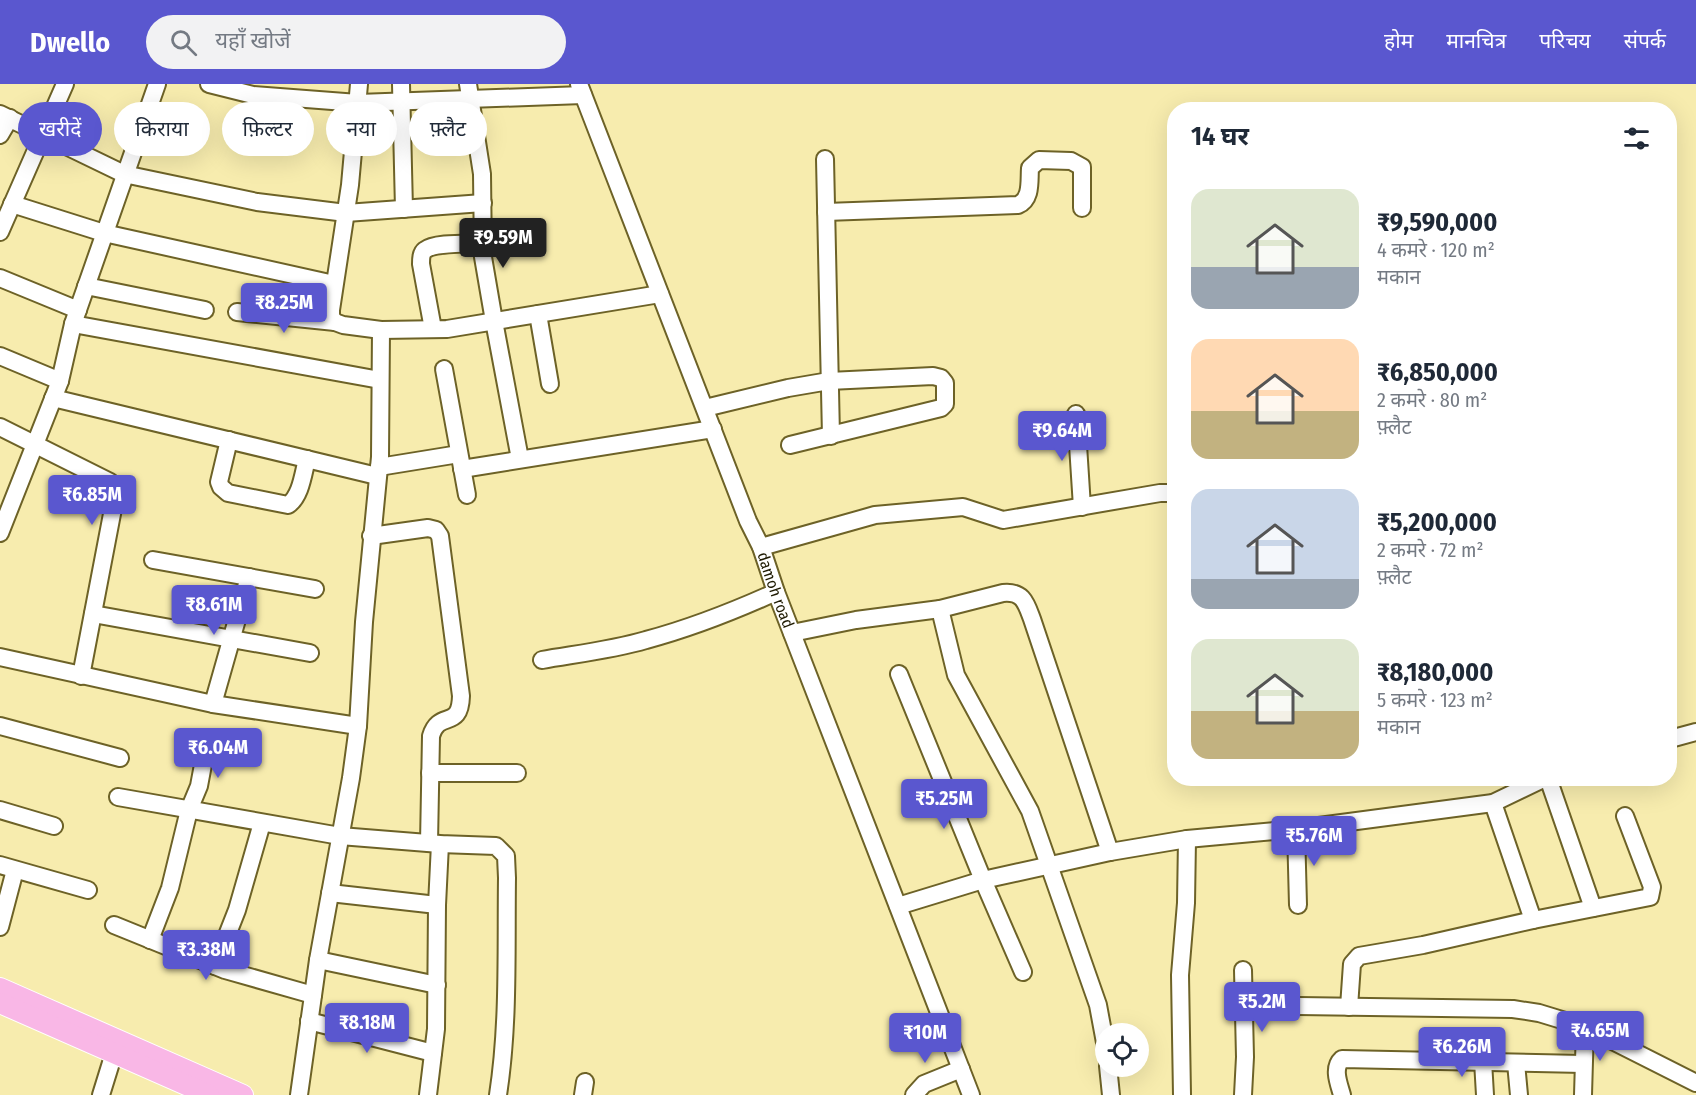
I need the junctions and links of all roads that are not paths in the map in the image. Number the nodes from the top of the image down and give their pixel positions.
1 (65, 84) edge
2 (157, 84) edge
3 (209, 84) edge
4 (359, 84) edge
5 (401, 84) edge
6 (277, 90) edge
7 (581, 90) edge
8 (470, 92) edge
9 (402, 101) junction
10 (57, 102) edge
11 (352, 102) edge
12 (358, 102) edge
13 (380, 102) edge
14 (5, 116) edge
15 (0, 135) edge
16 (33, 156) edge
17 (87, 156) edge
18 (352, 156) edge
19 (825, 159) dead end
20 (124, 174) junction
21 (483, 203) junction
22 (12, 204) junction
23 (1082, 208) dead end
24 (404, 209) junction
25 (826, 212) junction
26 (346, 213) junction
27 (0, 232) edge
28 (104, 233) junction
29 (483, 243) junction
30 (0, 278) edge
31 (334, 284) junction
32 (86, 286) junction
33 (660, 294) junction
34 (205, 310) dead end
35 (237, 312) dead end
36 (538, 314) junction
37 (75, 317) junction
38 (494, 321) junction
39 (335, 322) junction
40 (433, 329) junction
41 (381, 330) junction
42 (0, 356) edge
43 (444, 369) dead end
44 (380, 380) junction
45 (60, 381) junction
46 (829, 381) junction
47 (550, 384) dead end
48 (53, 398) junction
49 (705, 408) junction
50 (1076, 414) dead end
51 (0, 427) edge
52 (713, 429) junction
53 (831, 436) junction
54 (229, 440) junction
55 (35, 445) junction
56 (790, 446) dead end
57 (307, 459) junction
58 (520, 459) junction
59 (461, 461) junction
60 (378, 471) junction
61 (1167, 494) edge
62 (467, 495) dead end
63 (5, 504) edge
64 (1082, 507) junction
65 (0, 533) edge
66 (371, 536) junction
67 (761, 547) junction
68 (153, 560) dead end
69 (249, 577) junction
70 (315, 589) dead end
71 (769, 595) junction
72 (940, 609) junction
73 (93, 614) junction
74 (792, 633) junction
75 (231, 639) junction
76 (310, 653) dead end
77 (0, 657) edge
78 (542, 660) dead end
79 (899, 674) dead end
80 (81, 676) junction
81 (213, 704) junction
82 (0, 726) edge
83 (358, 726) junction
84 (1696, 732) edge
85 (1677, 737) edge
86 (208, 738) dead end
87 (120, 758) dead end
88 (430, 773) junction
89 (517, 773) dead end
90 (1510, 786) edge
91 (1549, 786) edge
92 (118, 797) dead end
93 (1493, 803) junction
94 (0, 810) edge
95 (189, 810) junction
96 (1625, 816) dead end
97 (262, 823) junction
98 (54, 826) dead end
99 (1296, 829) junction
100 (340, 836) junction
101 (1187, 839) junction
102 (435, 844) junction
103 (1110, 852) junction
104 (1051, 865) junction
105 (8, 868) edge
106 (982, 880) junction
107 (88, 890) dead end
108 (330, 893) junction
109 (437, 905) junction
110 (1298, 905) dead end
111 (898, 906) junction
112 (1593, 908) junction
113 (1533, 920) junction
114 (114, 925) dead end
115 (0, 927) edge
116 (150, 940) junction
117 (318, 960) junction
118 (215, 966) junction
119 (1243, 970) dead end
120 (1023, 972) dead end
121 (436, 985) junction
122 (0, 988) edge
123 (313, 996) junction
124 (0, 1003) edge
125 (1298, 1006) dead end
126 (1349, 1007) junction
127 (309, 1021) junction
128 (1101, 1023) edge
129 (1585, 1027) junction
130 (114, 1053) junction
131 (433, 1053) junction
132 (1483, 1061) junction
133 (1516, 1063) junction
134 (1583, 1064) junction
135 (961, 1070) junction
136 (1109, 1077) edge
137 (1696, 1083) edge
138 (101, 1095) edge
139 (209, 1095) edge
140 (243, 1095) edge
141 (299, 1095) edge
142 (428, 1095) edge
143 (498, 1095) edge
144 (914, 1095) edge
145 (971, 1095) edge
146 (1111, 1095) edge
147 (1182, 1095) edge
148 (1243, 1095) edge
149 (1342, 1095) edge
150 (1485, 1095) edge
151 (1519, 1095) edge
152 (1583, 1095) edge
153 (1691, 1095) edge

1 - 10 street
2 - 20 street
3 - 6 street
4 - 12 street
5 - 9 street
6 - 11 street
7 - 8 street
7 - 33 street, damoh road
8 - 9 street
8 - 21 street
9 - 13 street
9 - 24 street
14 - 15 street
16 - 22 street
17 - 20 street
18 - 26 street
19 - 25 street
20 - 26 street
20 - 28 street
21 - 24 street
21 - 29 street
22 - 27 street
22 - 28 street
23 - 25 street
24 - 26 street
25 - 46 street
26 - 31 street
28 - 31 street
28 - 32 street
29 - 38 street
29 - 40 street
30 - 37 street
31 - 39 street
32 - 34 street
32 - 37 street
33 - 36 street
33 - 49 street, damoh road
35 - 39 street
36 - 38 street
36 - 47 street
37 - 44 street
37 - 45 street
38 - 40 street
38 - 58 street
39 - 41 street
40 - 41 street
41 - 44 street
42 - 45 street
43 - 59 street
44 - 60 street
45 - 48 street
46 - 49 street
46 - 53 street
46 - 53 street
48 - 54 street
48 - 55 street
49 - 52 street, damoh road
50 - 64 street
51 - 55 street
52 - 58 street
52 - 67 street, damoh road
53 - 56 street
54 - 57 street
54 - 57 street
55 - 63 street
55 - 73 street
57 - 60 street
58 - 59 street
59 - 60 street
59 - 62 street
60 - 66 street
61 - 64 street
63 - 65 street
64 - 67 street
66 - 83 street
66 - 88 street
67 - 71 street, damoh road
68 - 69 street
69 - 70 street
69 - 75 street
71 - 74 street, damoh road
71 - 78 street
72 - 74 street
72 - 103 street
72 - 104 street
73 - 75 street
73 - 80 street
74 - 111 street, damoh road
75 - 76 street
75 - 81 street
77 - 80 street
79 - 106 street
80 - 81 street
81 - 83 street
82 - 87 street
83 - 100 street
84 - 85 street
86 - 95 street
88 - 89 street
88 - 102 street
90 - 93 street
91 - 112 street
92 - 95 street
93 - 99 street
93 - 113 street
94 - 98 street
95 - 97 street
95 - 116 street
96 - 112 street
97 - 100 street
97 - 118 street
99 - 101 street
99 - 110 street
100 - 102 street
100 - 108 street
101 - 103 street
101 - 147 street
102 - 109 street
102 - 143 street
103 - 104 street
104 - 106 street
104 - 128 street
105 - 107 street
105 - 115 street
106 - 111 street
106 - 120 street
108 - 109 street
108 - 117 street
109 - 121 street
111 - 135 street, damoh road
112 - 113 street
113 - 126 street
114 - 116 street
116 - 118 street
117 - 121 street
117 - 123 street
118 - 123 street
119 - 148 street
121 - 131 street
122 - 140 main road
123 - 127 street
124 - 130 main road
125 - 126 street
126 - 129 street
127 - 131 street
127 - 141 street
129 - 134 street
129 - 137 street
130 - 138 street
130 - 139 main road
131 - 142 street
132 - 133 street
132 - 149 street
132 - 150 street
133 - 134 street
133 - 151 street
134 - 152 street
135 - 144 street
135 - 145 street, damoh road
136 - 146 street
137 - 153 street

